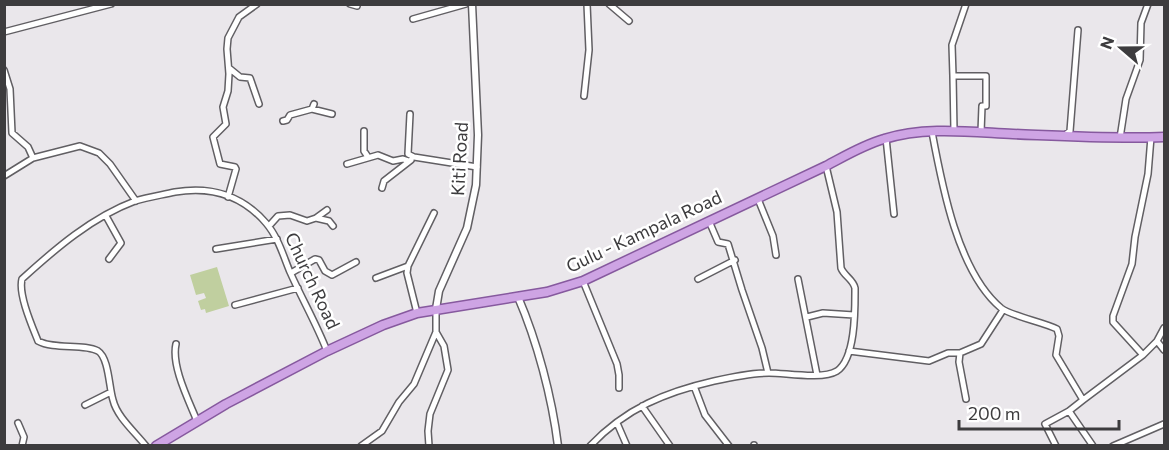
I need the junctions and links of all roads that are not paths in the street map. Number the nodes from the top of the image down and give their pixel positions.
1 (111, 4) edge
2 (257, 4) edge
3 (466, 4) edge
4 (472, 4) edge
5 (588, 4) edge
6 (609, 4) edge
7 (966, 4) edge
8 (1148, 4) edge
9 (413, 20) dead end
10 (629, 21) dead end
11 (1078, 30) dead end
12 (4, 32) edge
13 (229, 68) junction
14 (4, 70) edge
15 (953, 76) junction
16 (584, 96) dead end
17 (259, 104) dead end
18 (332, 114) dead end
19 (410, 114) dead end
20 (283, 121) dead end
21 (364, 131) dead end
22 (954, 131) junction
23 (932, 132) junction
24 (981, 132) junction
25 (1064, 136) junction
26 (1159, 136) edge
27 (886, 138) junction
28 (1120, 138) junction
29 (368, 157) junction
30 (33, 158) junction
31 (411, 159) junction
32 (347, 164) dead end
33 (826, 166) junction
34 (477, 167) junction
35 (4, 176) edge
36 (382, 188) dead end
37 (228, 197) junction
38 (758, 199) junction
39 (136, 201) junction
40 (327, 210) dead end
41 (434, 213) dead end
42 (894, 214) dead end
43 (106, 216) junction
44 (316, 218) junction
45 (710, 220) junction
46 (269, 226) junction
47 (333, 226) dead end
48 (277, 239) junction
49 (216, 249) dead end
50 (776, 255) dead end
51 (109, 259) dead end
52 (735, 260) junction
53 (356, 262) dead end
54 (408, 266) junction
55 (291, 273) junction
56 (375, 278) dead end
57 (698, 279) dead end
58 (798, 279) dead end
59 (583, 281) junction
60 (298, 288) junction
61 (518, 297) junction
62 (235, 305) dead end
63 (436, 309) junction
64 (1003, 310) junction
65 (417, 313) junction
66 (854, 315) junction
67 (807, 317) junction
68 (1164, 328) edge
69 (436, 332) junction
70 (1157, 341) junction
71 (176, 344) dead end
72 (1164, 350) edge
73 (327, 351) junction
74 (849, 351) junction
75 (960, 353) junction
76 (1143, 354) junction
77 (768, 373) junction
78 (817, 375) junction
79 (694, 386) junction
80 (619, 388) dead end
81 (111, 392) junction
82 (966, 399) dead end
83 (1083, 400) junction
84 (85, 405) dead end
85 (642, 406) junction
86 (1070, 411) junction
87 (197, 422) junction
88 (18, 423) dead end
89 (617, 423) junction
90 (1164, 424) edge
91 (22, 446) edge
92 (146, 446) edge
93 (156, 446) edge
94 (360, 446) edge
95 (429, 446) edge
96 (558, 446) edge
97 (590, 446) edge
98 (627, 446) edge
99 (670, 446) edge
100 (729, 446) edge
101 (1056, 446) edge
102 (1093, 446) edge
103 (1113, 446) edge

1 - 12 street
2 - 13 street
3 - 9 street
4 - 34 street, Kiti Road
5 - 16 street
6 - 10 street
7 - 15 street
8 - 28 street
11 - 25 street
13 - 17 street
13 - 37 street
14 - 30 street
15 - 22 street
15 - 24 street
18 - 20 street
19 - 31 street
21 - 29 street
22 - 23 main road, Gulu - Kampala Road
22 - 24 main road, Gulu - Kampala Road
23 - 27 main road, Gulu - Kampala Road
23 - 64 street
24 - 25 main road, Gulu - Kampala Road
25 - 28 main road, Gulu - Kampala Road
26 - 28 main road, Gulu - Kampala Road
26 - 76 street
27 - 33 main road, Gulu - Kampala Road
27 - 42 street
29 - 31 street
29 - 32 street
30 - 35 street
30 - 39 street
31 - 34 street
31 - 36 street
33 - 38 main road, Gulu - Kampala Road
33 - 66 street
34 - 63 street, Kiti Road
37 - 39 street, Church Road
37 - 46 street, Church Road
38 - 45 main road, Gulu - Kampala Road
38 - 50 street
39 - 43 street, Church Road
40 - 44 street
41 - 54 street
43 - 51 street
43 - 81 street, Church Road
44 - 46 street
44 - 47 street
45 - 52 street
45 - 59 main road, Gulu - Kampala Road
46 - 48 street, Church Road
48 - 49 street
48 - 55 street, Church Road
52 - 57 street
52 - 77 street
53 - 55 street
54 - 56 street
54 - 65 street
55 - 60 street, Church Road
58 - 67 street
59 - 61 main road, Gulu - Kampala Road
59 - 80 street
60 - 62 street
60 - 73 street, Church Road
61 - 63 main road, Gulu - Kampala Road
61 - 96 street
63 - 65 main road, Gulu - Kampala Road
63 - 69 street
64 - 75 street
64 - 83 street
65 - 73 main road, Gulu - Kampala Road
66 - 67 street
66 - 74 street
67 - 78 street
68 - 70 street
69 - 94 street
69 - 95 street
70 - 72 street
70 - 76 street
71 - 87 street
73 - 87 main road, Gulu - Kampala Road
74 - 75 street
74 - 78 street
75 - 82 street
76 - 83 street
77 - 78 street
77 - 79 street
79 - 85 street
79 - 100 street
81 - 84 street
81 - 92 street
83 - 86 street
85 - 89 street
85 - 99 street
86 - 101 street
86 - 102 street
87 - 93 main road, Gulu - Kampala Road
88 - 91 street
89 - 97 street
89 - 98 street
90 - 103 street

